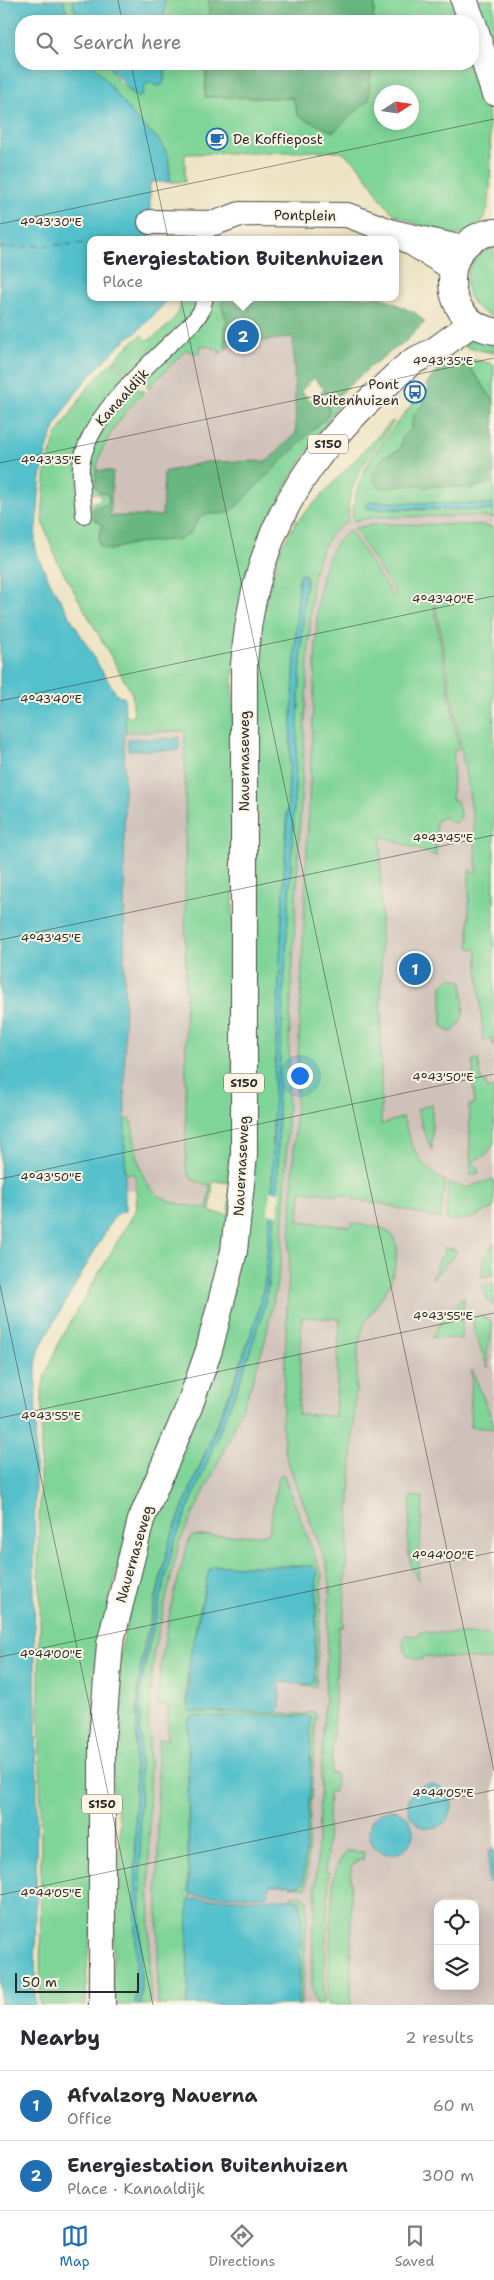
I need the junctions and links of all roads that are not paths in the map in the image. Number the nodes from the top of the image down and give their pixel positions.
1 (464, 0) edge
2 (469, 15) edge
3 (479, 44) edge
4 (494, 92) edge
5 (150, 222) dead end
6 (214, 231) edge
7 (494, 232) edge
8 (390, 236) edge
9 (399, 239) edge
10 (458, 259) junction
11 (204, 301) edge
12 (475, 321) edge
13 (84, 515) dead end
14 (102, 2005) edge

1 - 2 main road
3 - 4 main road
5 - 6 street, Pontplein
6 - 8 street, Pontplein
7 - 10 main road
9 - 10 street, Pontplein
10 - 12 main road
11 - 13 street, Kanaaldijk
12 - 14 main road, Nauernaseweg / S150

